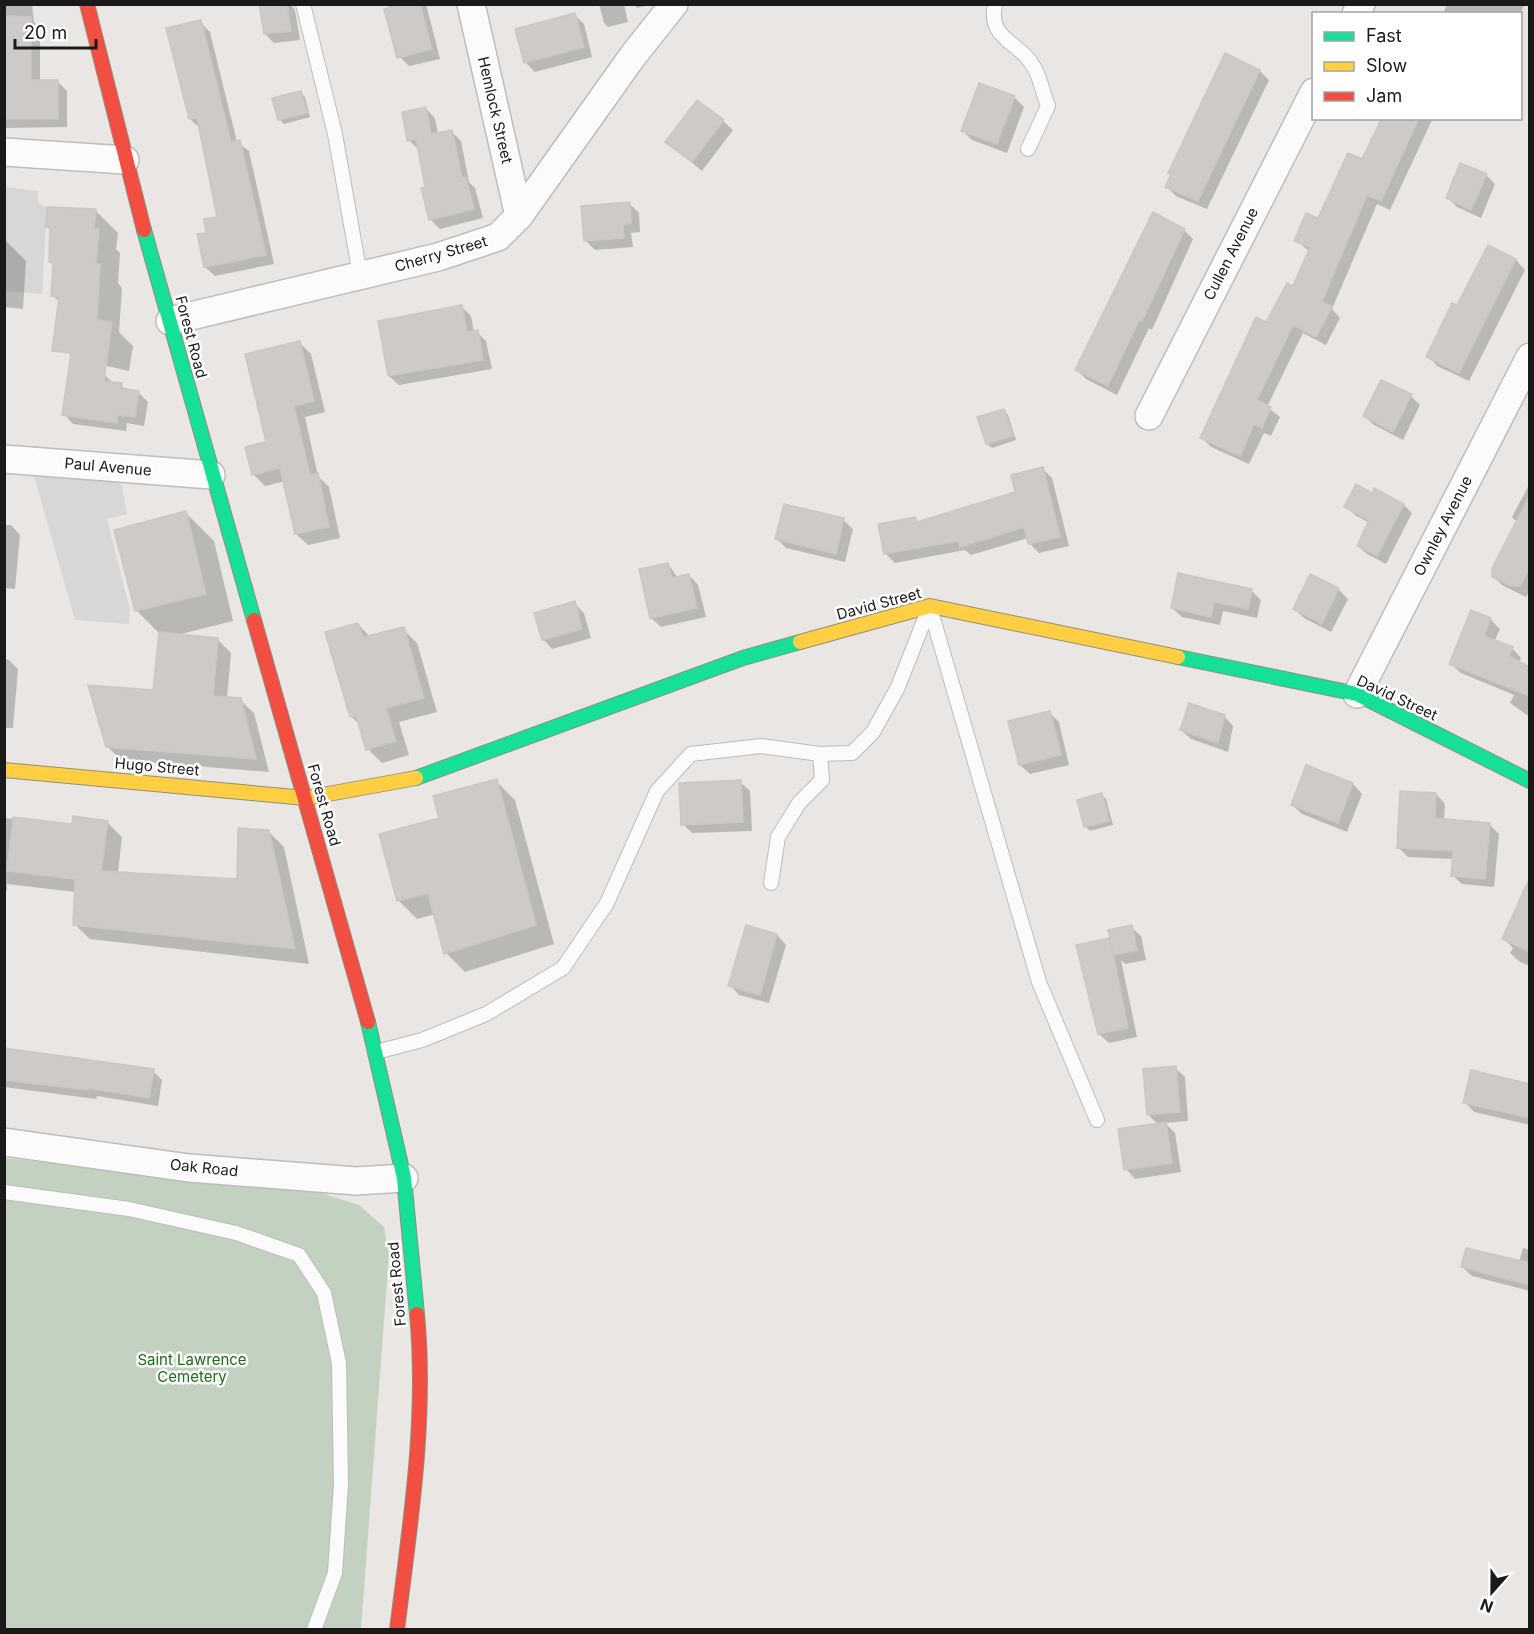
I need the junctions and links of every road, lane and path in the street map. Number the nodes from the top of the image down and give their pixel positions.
1 (87, 4) edge
2 (303, 4) edge
3 (471, 4) edge
4 (674, 4) edge
5 (995, 4) edge
6 (1312, 96) edge
7 (1028, 149) dead end
8 (4, 152) edge
9 (124, 160) junction
10 (519, 216) junction
11 (360, 275) junction
12 (170, 321) junction
13 (1530, 357) edge
14 (1149, 416) dead end
15 (4, 459) edge
16 (211, 475) junction
17 (930, 606) junction
18 (1357, 694) junction
19 (820, 754) junction
20 (4, 770) edge
21 (1530, 781) edge
22 (306, 798) junction
23 (771, 883) dead end
24 (376, 1052) junction
25 (1097, 1120) dead end
26 (4, 1142) edge
27 (404, 1178) junction
28 (4, 1192) edge
29 (314, 1629) edge
30 (397, 1629) edge

1 - 9 main road, Forest Road
2 - 11 lane
3 - 10 street, Hemlock Street
4 - 10 street, Cherry Street
5 - 7 lane
6 - 14 street, Cullen Avenue
8 - 9 street
9 - 12 main road, Forest Road
10 - 11 street, Cherry Street
11 - 12 street, Cherry Street
12 - 16 main road, Forest Road
13 - 18 street, Ownley Avenue
15 - 16 street, Paul Avenue
16 - 22 main road, Forest Road
17 - 18 main road, David Street
17 - 19 lane
17 - 22 main road, David Street
17 - 25 lane
18 - 21 main road, David Street
19 - 23 lane
19 - 24 lane
20 - 22 main road, Hugo Street
22 - 24 main road, Forest Road
24 - 27 main road, Forest Road
26 - 27 street, Oak Road
27 - 30 main road, Forest Road
28 - 29 lane

